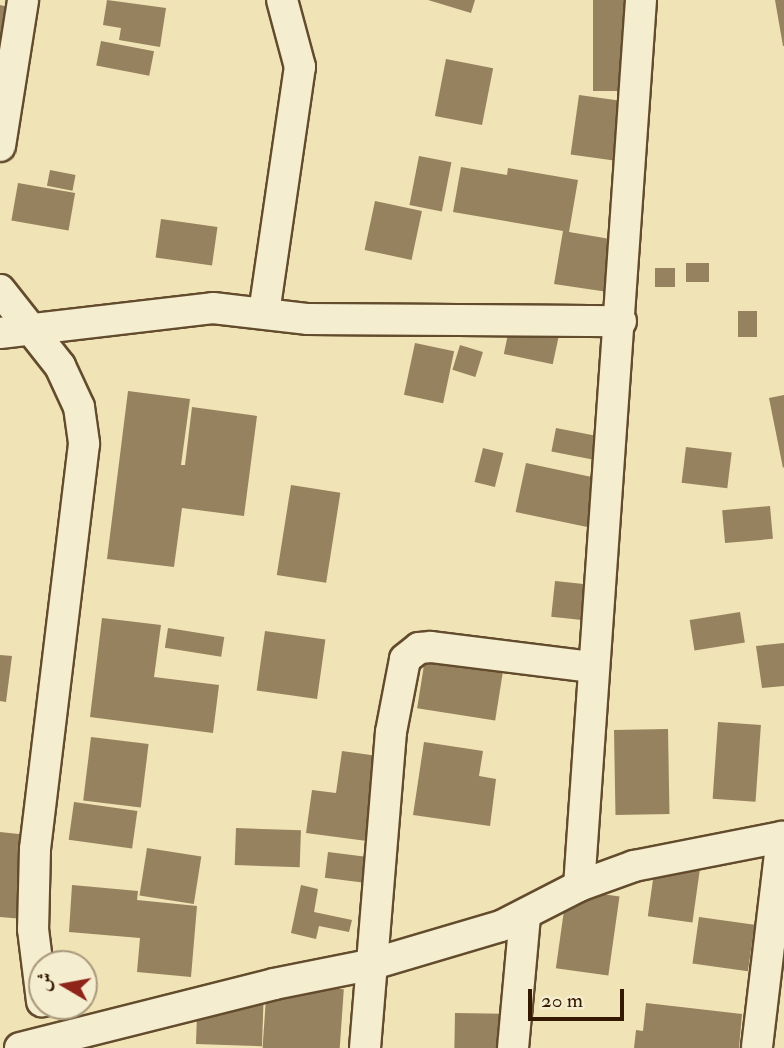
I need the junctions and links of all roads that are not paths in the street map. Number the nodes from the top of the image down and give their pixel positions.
1 (23, 0) edge
2 (282, 0) edge
3 (641, 0) edge
4 (0, 146) edge
5 (0, 290) edge
6 (264, 313) junction
7 (621, 321) junction
8 (34, 329) junction
9 (0, 333) edge
10 (592, 667) junction
11 (783, 837) edge
12 (579, 886) junction
13 (525, 917) junction
14 (36, 950) edge
15 (369, 965) junction
16 (47, 1020) edge
17 (52, 1045) edge
18 (20, 1048) edge
19 (365, 1048) edge
20 (513, 1048) edge
21 (757, 1048) edge

1 - 4 street
2 - 6 street
3 - 7 street
5 - 8 street
6 - 7 street
6 - 8 street
7 - 10 street
8 - 9 street
8 - 14 street
10 - 12 street
10 - 15 street
11 - 12 street
11 - 21 street
12 - 13 street
13 - 15 street
13 - 20 street
15 - 17 street
15 - 19 street
16 - 17 street
17 - 18 street

